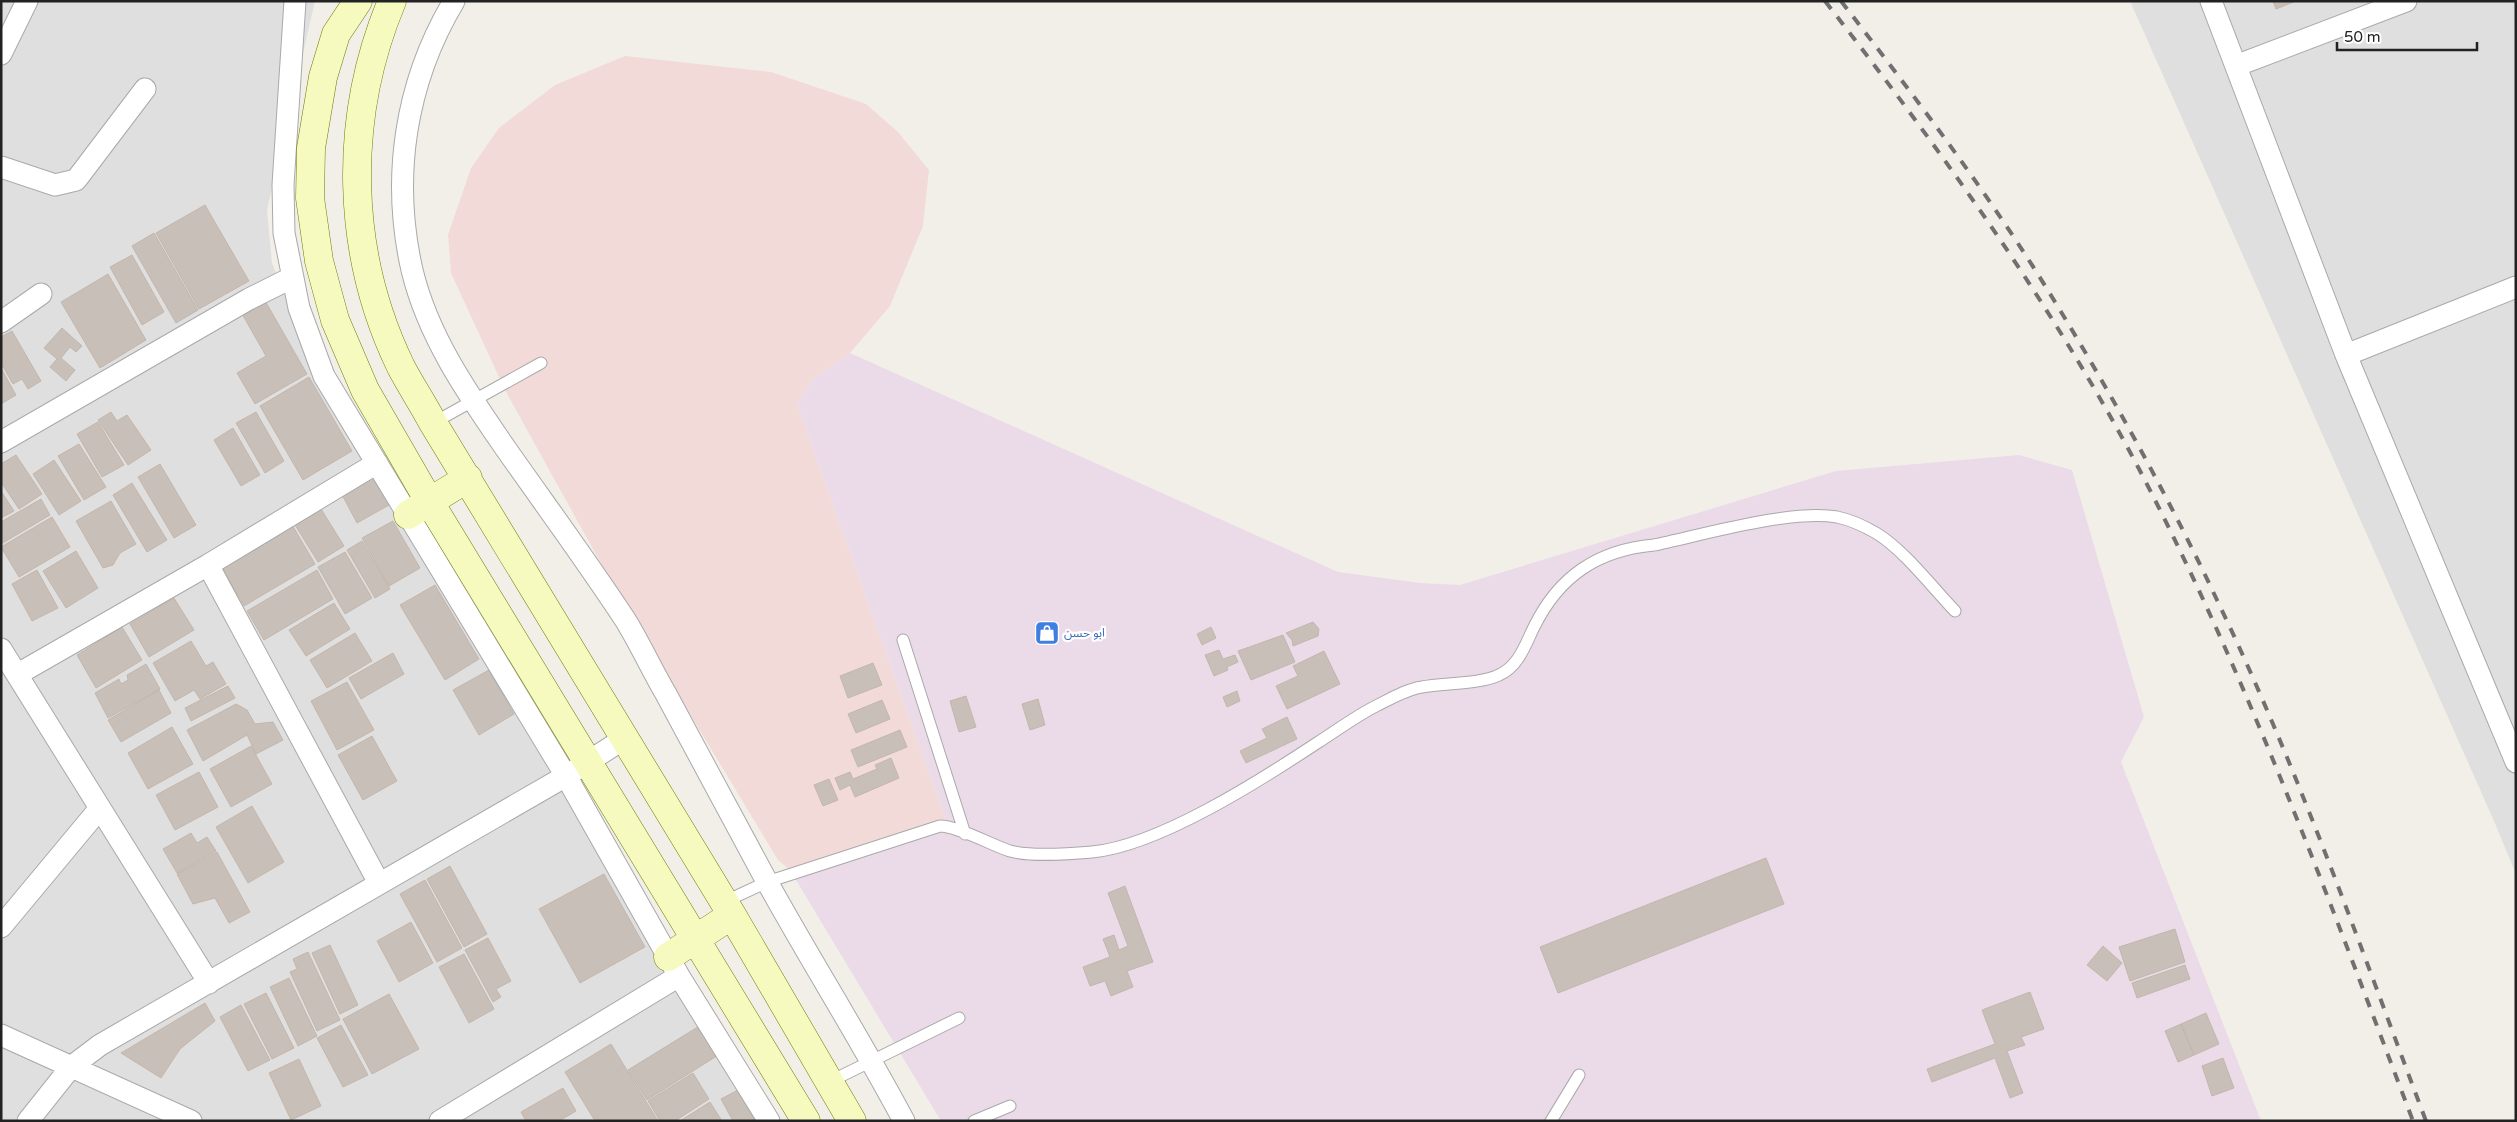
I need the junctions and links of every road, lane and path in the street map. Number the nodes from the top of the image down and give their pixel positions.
1 (27, 1) edge
2 (295, 1) edge
3 (358, 1) edge
4 (392, 1) edge
5 (454, 1) edge
6 (2211, 1) edge
7 (2407, 1) edge
8 (1, 54) edge
9 (2238, 65) junction
10 (145, 89) dead end
11 (1, 167) edge
12 (291, 278) junction
13 (2516, 287) edge
14 (41, 294) dead end
15 (1, 322) edge
16 (2346, 355) junction
17 (541, 364) dead end
18 (473, 400) junction
19 (433, 423) junction
20 (1, 442) edge
21 (377, 463) junction
22 (468, 478) junction
23 (418, 508) junction
24 (208, 565) junction
25 (1954, 611) dead end
26 (903, 640) dead end
27 (1, 649) edge
28 (18, 674) junction
29 (624, 738) junction
30 (2516, 762) edge
31 (577, 769) junction
32 (100, 808) junction
33 (965, 834) junction
34 (767, 882) junction
35 (380, 883) junction
36 (728, 909) junction
37 (1, 927) edge
38 (695, 938) junction
39 (673, 966) junction
40 (208, 983) junction
41 (959, 1018) dead end
42 (1, 1035) edge
43 (872, 1061) junction
44 (71, 1067) junction
45 (1579, 1075) dead end
46 (831, 1081) junction
47 (1010, 1106) dead end
48 (28, 1121) edge
49 (191, 1121) edge
50 (440, 1121) edge
51 (769, 1121) edge
52 (806, 1121) edge
53 (852, 1121) edge
54 (904, 1121) edge
55 (974, 1121) edge
56 (1551, 1121) edge

1 - 8 street
2 - 12 street
3 - 23 main road
4 - 19 main road
5 - 18 street
6 - 9 street
7 - 9 street
9 - 16 street
10 - 11 street
12 - 20 street
12 - 21 street
13 - 16 street
14 - 15 street
16 - 30 street
17 - 18 lane
18 - 19 lane
18 - 34 street
19 - 22 main road
21 - 23 street
21 - 24 street
22 - 23 main road
22 - 29 main road
23 - 31 main road
24 - 28 street
24 - 35 street
25 - 33 lane
26 - 33 lane
27 - 28 street
28 - 32 street
29 - 31 street
29 - 36 main road
31 - 35 street
31 - 38 main road
31 - 39 street
32 - 37 street
32 - 40 street
33 - 34 lane
34 - 36 lane
34 - 43 street
35 - 40 street
36 - 38 main road
36 - 46 main road
38 - 39 main road
38 - 52 main road
39 - 50 street
39 - 51 street
40 - 44 street
41 - 43 lane
42 - 44 street
43 - 46 lane
43 - 54 street
44 - 48 street
44 - 49 street
45 - 56 lane
46 - 53 main road
47 - 55 lane

